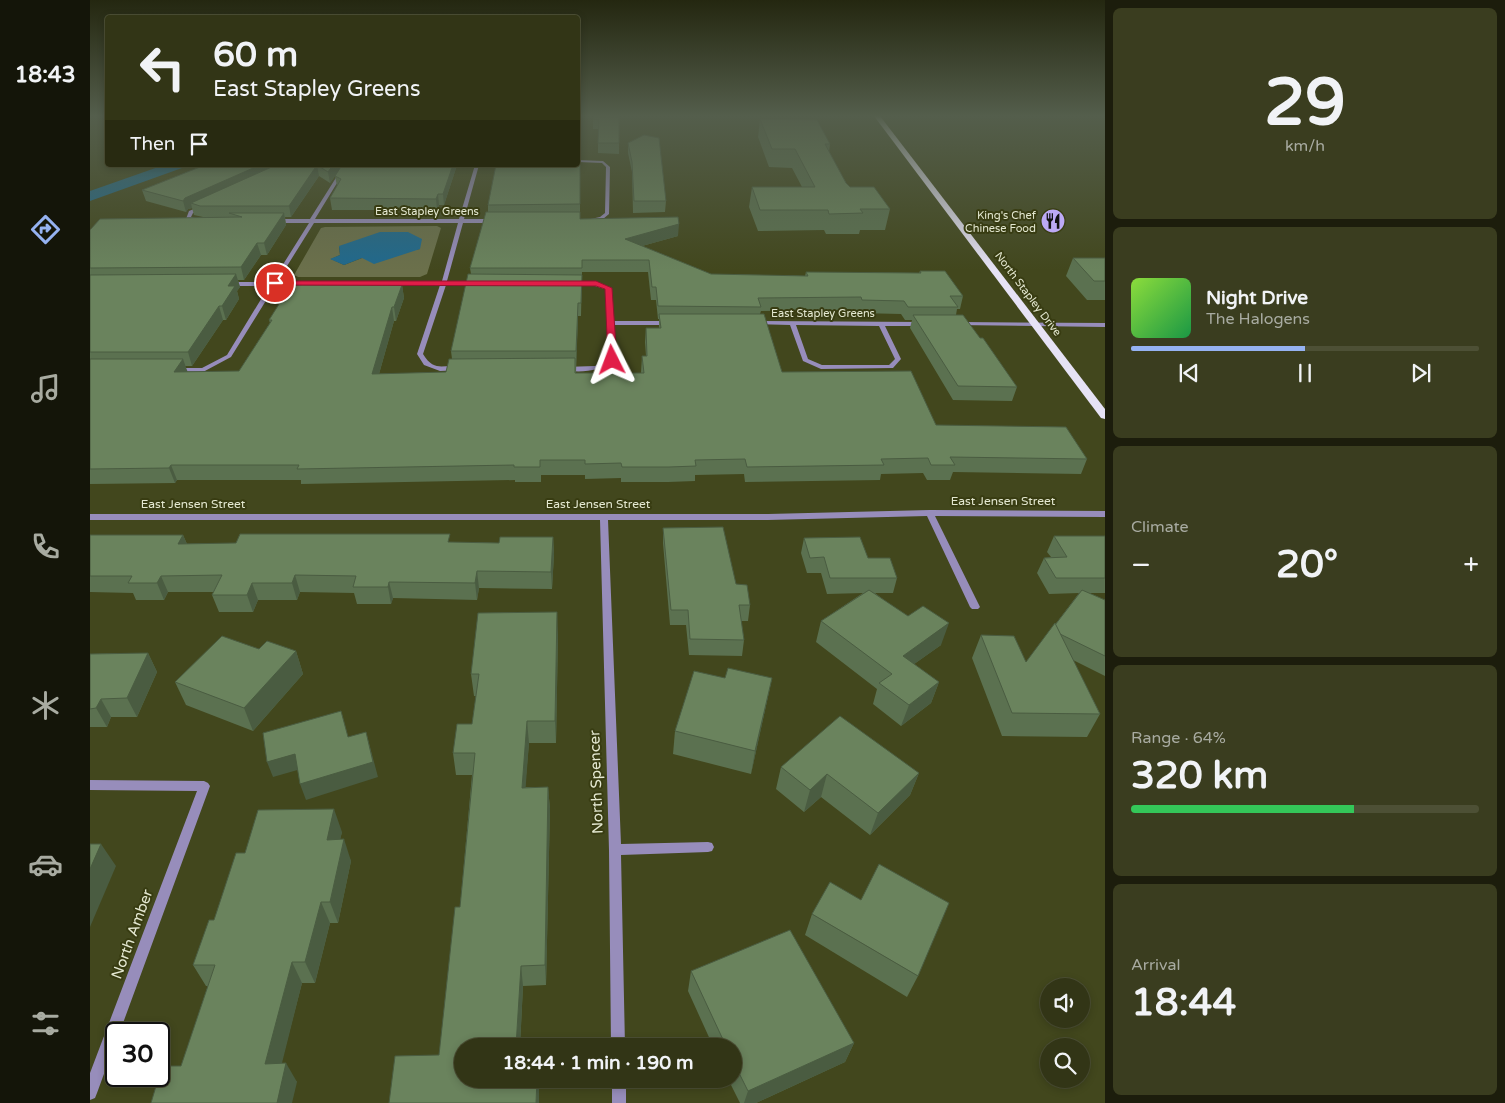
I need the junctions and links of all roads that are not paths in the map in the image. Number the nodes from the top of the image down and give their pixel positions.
1 (344, 167) edge
2 (476, 167) edge
3 (608, 167) edge
4 (916, 167) edge
5 (208, 204) edge
6 (499, 220) edge
7 (586, 220) edge
8 (209, 221) edge
9 (265, 221) edge
10 (312, 221) junction
11 (460, 221) junction
12 (275, 283) junction
13 (444, 283) junction
14 (216, 284) edge
15 (482, 284) edge
16 (558, 284) edge
17 (610, 323) junction
18 (676, 323) edge
19 (744, 323) edge
20 (792, 324) junction
21 (881, 324) junction
22 (928, 324) edge
23 (948, 324) edge
24 (1035, 324) junction
25 (1105, 325) edge
26 (470, 369) edge
27 (558, 369) edge
28 (165, 370) edge
29 (1105, 416) edge
30 (930, 513) junction
31 (1105, 514) edge
32 (90, 517) edge
33 (604, 517) junction
34 (975, 607) dead end
35 (90, 785) edge
36 (708, 847) dead end
37 (615, 850) junction
38 (618, 1038) edge
39 (619, 1088) edge
40 (90, 1093) edge
41 (619, 1103) edge

1 - 10 street
2 - 11 street
3 - 7 street
4 - 24 main road, North Stapley Drive
5 - 8 street
6 - 11 street, East Stapley Greens
9 - 10 street, East Stapley Greens
10 - 11 street, East Stapley Greens
10 - 12 street
11 - 13 street
12 - 13 street
12 - 14 street
12 - 28 street
13 - 15 street
13 - 26 street
16 - 17 street
17 - 18 street
17 - 27 street
19 - 20 street, East Stapley Greens
20 - 21 street, East Stapley Greens
20 - 21 street
21 - 22 street, East Stapley Greens
23 - 24 street
24 - 25 street
24 - 29 main road, North Stapley Drive
30 - 31 street, East Jensen Street
30 - 33 street, East Jensen Street
30 - 34 street
32 - 33 street, East Jensen Street
33 - 37 street, North Spencer
35 - 40 street, North Amber
36 - 37 street
37 - 38 street, North Spencer
39 - 41 street

